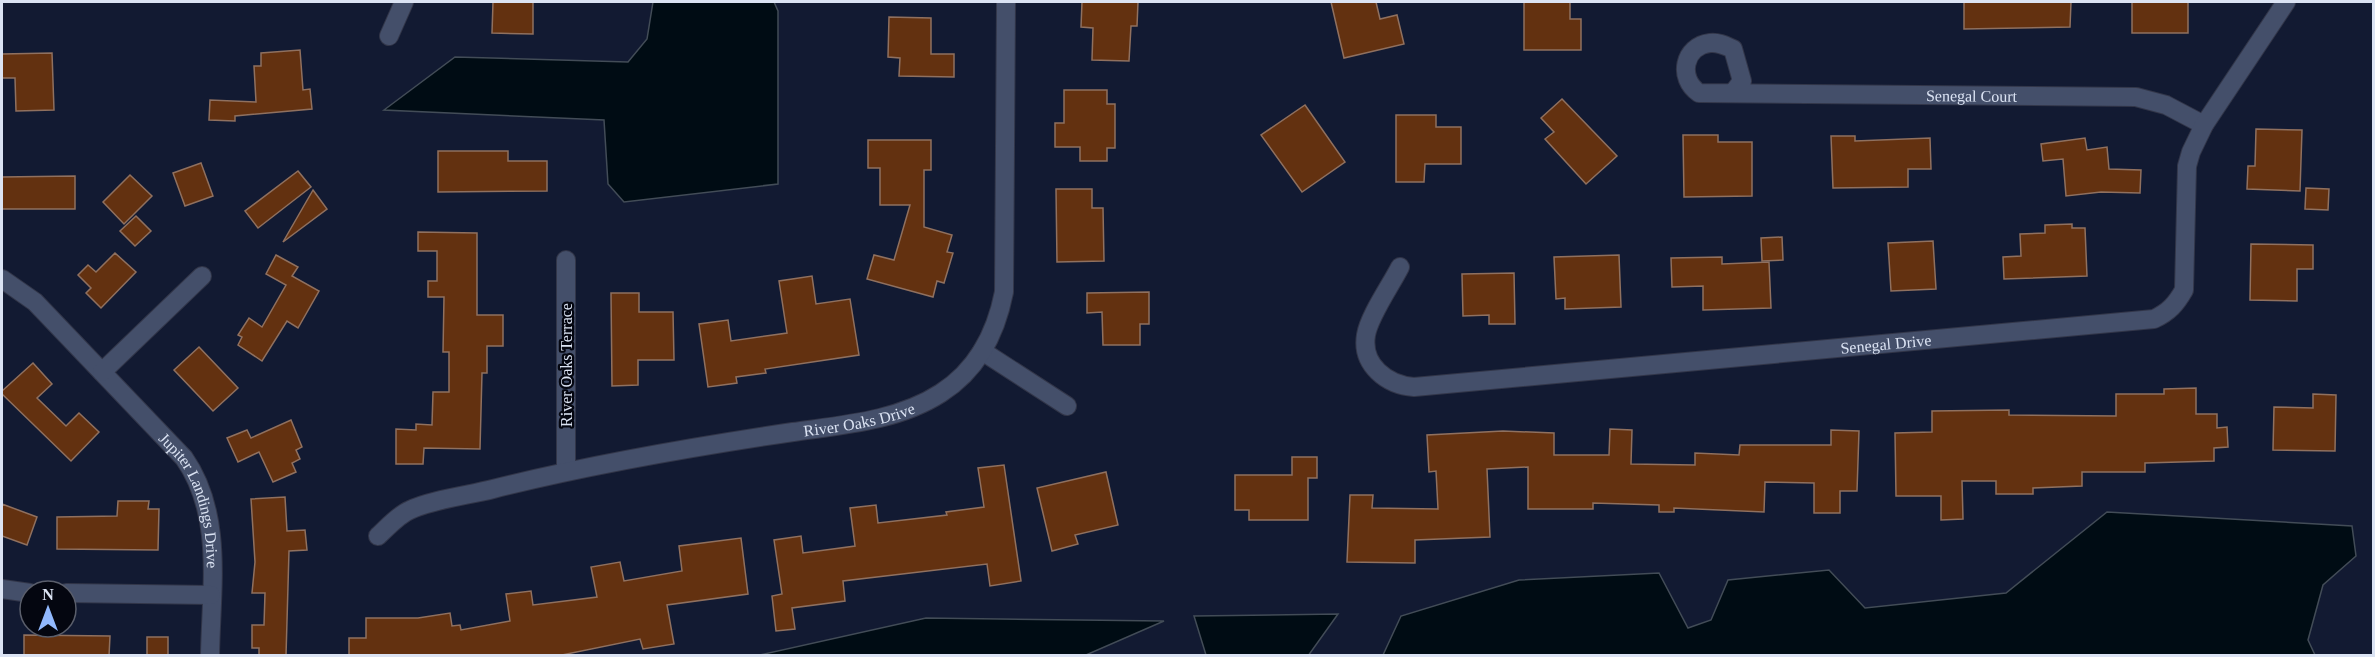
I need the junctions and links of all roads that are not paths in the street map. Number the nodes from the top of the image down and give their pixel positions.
1 (404, 2) edge
2 (1006, 2) edge
3 (2286, 2) edge
4 (389, 36) dead end
5 (1733, 93) dead end
6 (2204, 125) junction
7 (566, 260) dead end
8 (1400, 267) dead end
9 (202, 276) dead end
10 (2, 279) edge
11 (982, 351) junction
12 (102, 372) junction
13 (1067, 406) dead end
14 (566, 471) junction
15 (378, 536) dead end
16 (2, 589) edge
17 (18, 591) edge
18 (78, 593) edge
19 (211, 596) junction
20 (210, 656) edge

1 - 4 street
2 - 11 street, River Oaks Drive
3 - 6 street, Senegal Drive
5 - 6 street, Senegal Court
6 - 8 street, Senegal Drive
7 - 14 street, River Oaks Terrace
9 - 12 street
10 - 12 street, Jupiter Landings Drive
11 - 13 street
11 - 14 street, River Oaks Drive
12 - 19 street, Jupiter Landings Drive
14 - 15 street, River Oaks Drive
16 - 17 street
18 - 19 street
19 - 20 street, Jupiter Landings Drive

